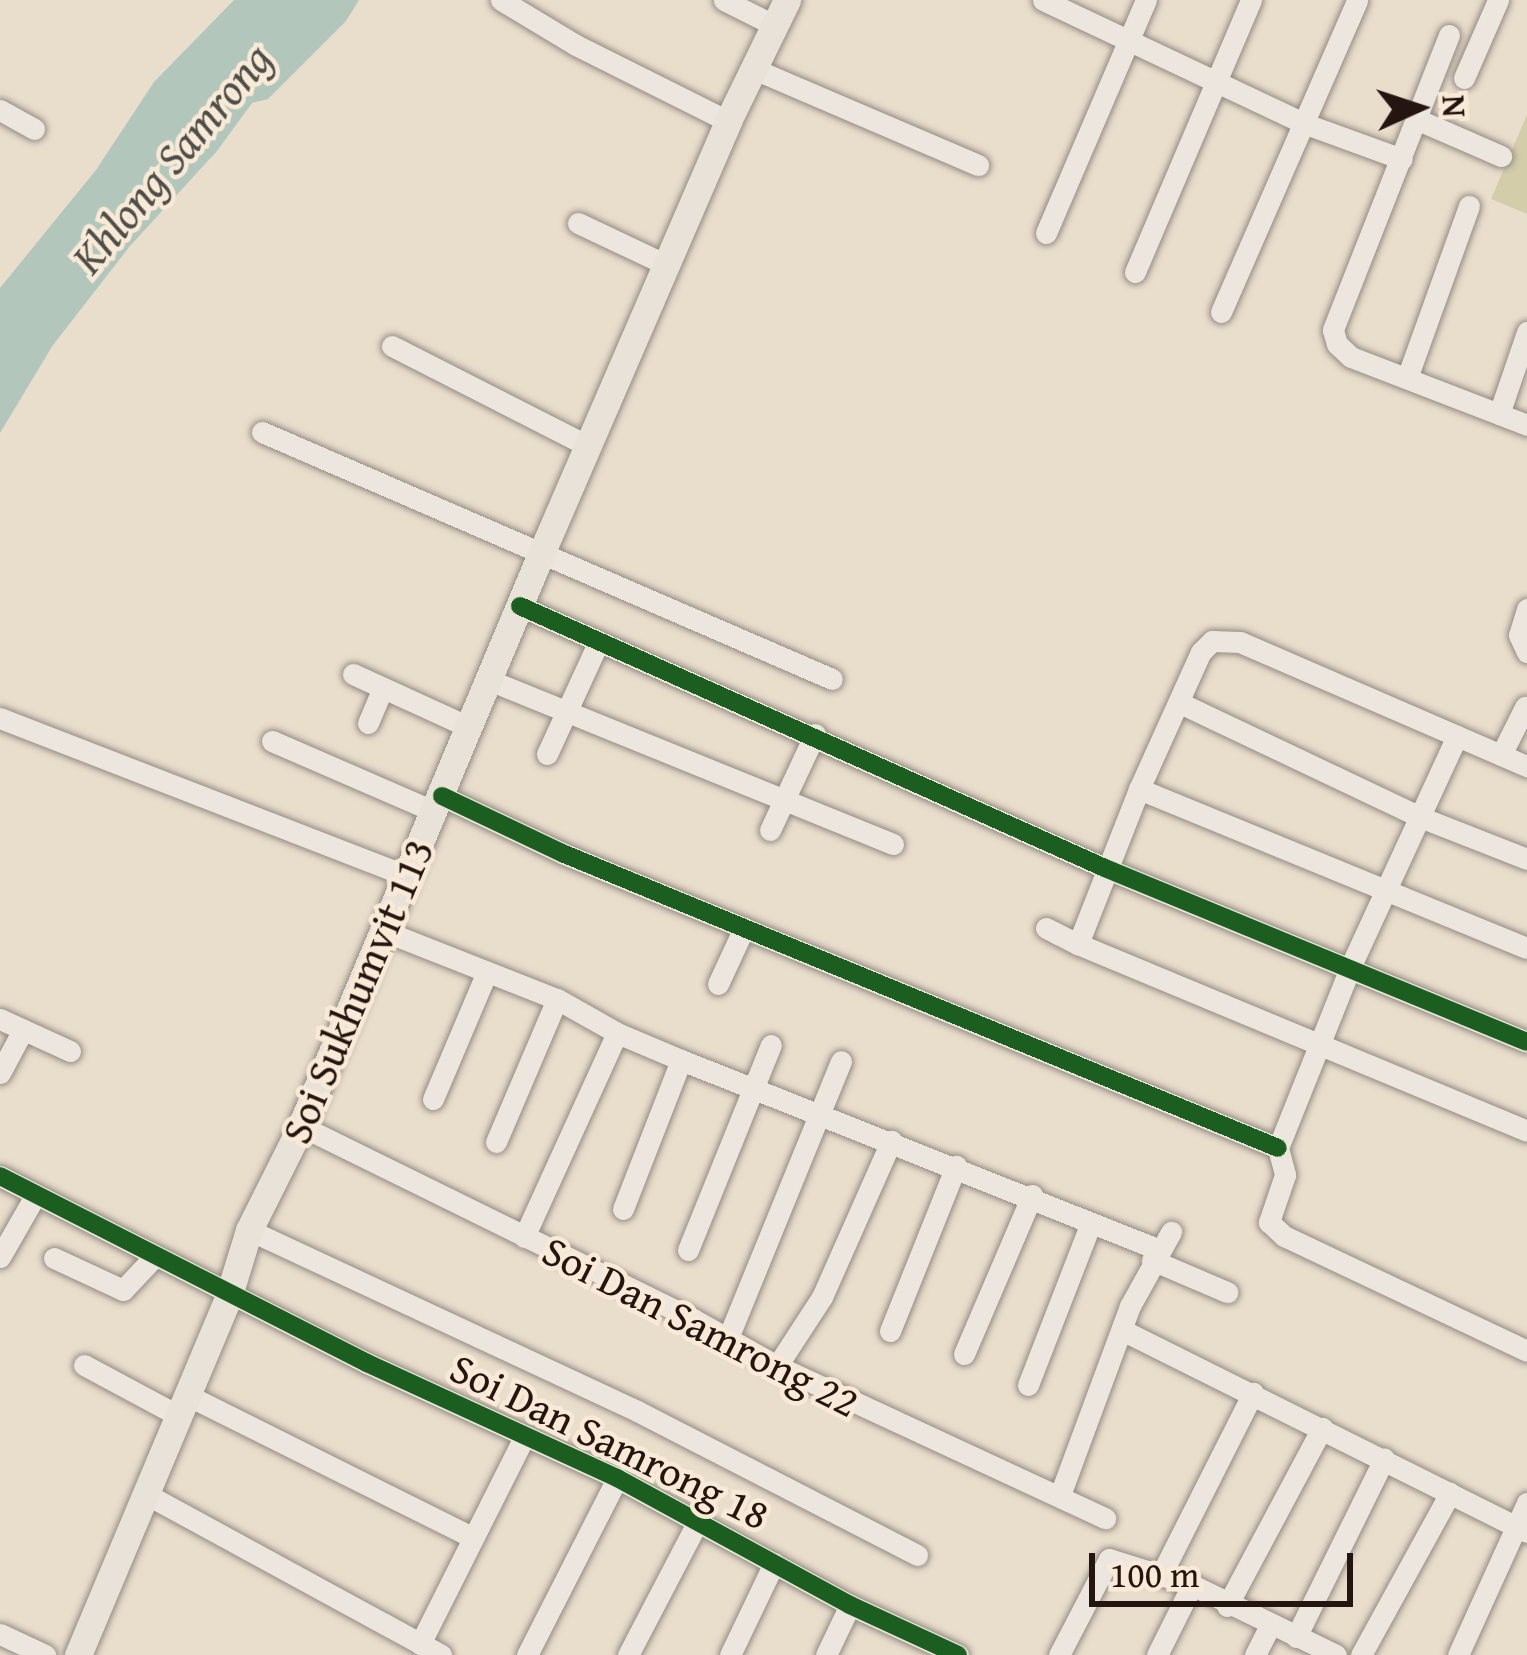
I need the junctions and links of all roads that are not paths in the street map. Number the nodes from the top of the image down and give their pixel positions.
1 (501, 0) edge
2 (724, 0) edge
3 (1146, 0) edge
4 (1251, 0) edge
5 (1357, 0) edge
6 (1498, 0) edge
7 (1046, 1) edge
8 (747, 5) edge
9 (780, 13) edge
10 (1449, 35) dead end
11 (1129, 40) junction
12 (754, 69) junction
13 (1464, 78) dead end
14 (1217, 84) junction
15 (0, 110) edge
16 (1416, 118) junction
17 (728, 121) junction
18 (1303, 123) junction
19 (34, 129) dead end
20 (1501, 156) dead end
21 (1402, 159) junction
22 (978, 165) dead end
23 (1469, 206) dead end
24 (578, 223) dead end
25 (1046, 233) dead end
26 (668, 265) junction
27 (1135, 272) dead end
28 (1221, 311) dead end
29 (1527, 332) edge
30 (392, 346) dead end
31 (1408, 378) junction
32 (1498, 414) junction
33 (1527, 425) edge
34 (262, 432) dead end
35 (590, 447) junction
36 (541, 554) junction
37 (520, 606) junction
38 (1527, 608) edge
39 (598, 640) junction
40 (1527, 652) edge
41 (353, 674) dead end
42 (832, 679) dead end
43 (489, 680) junction
44 (383, 688) junction
45 (1180, 703) junction
46 (1525, 707) edge
47 (568, 709) junction
48 (0, 718) edge
49 (368, 723) dead end
50 (469, 727) junction
51 (815, 734) junction
52 (1457, 736) junction
53 (272, 741) dead end
54 (548, 754) dead end
55 (1501, 755) junction
56 (1527, 766) edge
57 (1139, 789) junction
58 (783, 796) junction
59 (438, 804) junction
60 (1420, 817) junction
61 (770, 830) dead end
62 (893, 844) dead end
63 (1527, 860) edge
64 (1105, 868) junction
65 (408, 876) junction
66 (1388, 891) junction
67 (745, 928) junction
68 (1046, 928) dead end
69 (385, 931) junction
70 (1078, 944) junction
71 (1527, 947) edge
72 (1350, 968) junction
73 (487, 971) junction
74 (718, 984) dead end
75 (556, 999) junction
76 (0, 1019) edge
77 (23, 1030) junction
78 (616, 1033) junction
79 (1527, 1042) edge
80 (1320, 1044) junction
81 (771, 1045) dead end
82 (70, 1051) dead end
83 (682, 1060) junction
84 (841, 1061) dead end
85 (0, 1073) edge
86 (752, 1087) junction
87 (434, 1099) dead end
88 (819, 1113) junction
89 (301, 1126) junction
90 (1527, 1131) edge
91 (891, 1141) junction
92 (496, 1142) dead end
93 (1279, 1148) junction
94 (956, 1166) junction
95 (0, 1176) edge
96 (1032, 1195) junction
97 (35, 1196) junction
98 (623, 1209) dead end
99 (1090, 1225) junction
100 (249, 1230) junction
101 (524, 1237) junction
102 (1161, 1248) junction
103 (688, 1250) dead end
104 (0, 1257) edge
105 (154, 1257) junction
106 (54, 1258) dead end
107 (1227, 1292) dead end
108 (229, 1295) junction
109 (890, 1330) dead end
110 (1124, 1331) junction
111 (728, 1338) junction
112 (1527, 1351) edge
113 (964, 1354) dead end
114 (84, 1365) dead end
115 (777, 1366) junction
116 (1028, 1385) dead end
117 (1253, 1393) junction
118 (183, 1406) junction
119 (1322, 1428) junction
120 (524, 1437) junction
121 (1384, 1459) junction
122 (617, 1478) junction
123 (1450, 1493) junction
124 (146, 1494) junction
125 (1060, 1495) junction
126 (1527, 1503) edge
127 (1105, 1518) dead end
128 (699, 1519) junction
129 (1522, 1529) edge
130 (472, 1538) junction
131 (917, 1555) dead end
132 (774, 1563) junction
133 (1162, 1573) junction
134 (1192, 1585) junction
135 (850, 1605) junction
136 (1227, 1606) junction
137 (1269, 1627) junction
138 (0, 1634) edge
139 (1296, 1637) junction
140 (420, 1644) junction
141 (944, 1652) edge
142 (45, 1655) edge
143 (78, 1655) edge
144 (441, 1655) edge
145 (527, 1655) edge
146 (628, 1655) edge
147 (730, 1655) edge
148 (826, 1655) edge
149 (1059, 1655) edge
150 (1157, 1655) edge
151 (1255, 1655) edge
152 (1336, 1655) edge
153 (1360, 1655) edge
154 (1458, 1655) edge

1 - 17 street
2 - 8 street
3 - 11 street
4 - 14 street
5 - 18 street
6 - 13 street
7 - 11 street
8 - 9 street
9 - 12 main road, Soi Sukhumvit 113
10 - 16 street
11 - 14 street
11 - 25 street
12 - 17 main road, Soi Sukhumvit 113
12 - 22 street
14 - 18 street
14 - 27 street
15 - 19 street
16 - 20 street
16 - 21 street
17 - 26 main road, Soi Sukhumvit 113
18 - 21 street
18 - 28 street
21 - 31 street
23 - 31 street
24 - 26 street
26 - 35 main road, Soi Sukhumvit 113
29 - 32 street
30 - 35 street
31 - 32 street
32 - 33 street
34 - 36 street
35 - 36 main road, Soi Sukhumvit 113
36 - 37 main road, Soi Sukhumvit 113
36 - 42 street
37 - 39 street
37 - 43 main road, Soi Sukhumvit 113
38 - 40 street
39 - 47 street
39 - 51 street
41 - 44 street
43 - 47 street
43 - 50 main road, Soi Sukhumvit 113
44 - 49 street
44 - 50 street
45 - 52 street
45 - 57 street
45 - 60 street
46 - 55 street
47 - 54 street
47 - 58 street
48 - 65 street
50 - 59 main road, Soi Sukhumvit 113
51 - 58 street
51 - 64 street
52 - 55 street
52 - 60 street
53 - 59 street
55 - 56 street
57 - 64 street
57 - 66 street
58 - 61 street
58 - 62 street
59 - 65 main road, Soi Sukhumvit 113
59 - 67 street
60 - 63 street
60 - 66 street
64 - 70 street
64 - 72 street
65 - 69 main road, Soi Sukhumvit 113
66 - 71 street
66 - 72 street
67 - 74 street
67 - 93 street
68 - 70 street
69 - 73 street
69 - 89 main road, Soi Sukhumvit 113
70 - 80 street
72 - 79 street
72 - 80 street
73 - 75 street
73 - 87 street
75 - 78 street
75 - 92 street
76 - 77 street
77 - 82 street
77 - 85 street
78 - 83 street
78 - 101 street
80 - 90 street
80 - 93 street
81 - 86 street
83 - 86 street
83 - 98 street
84 - 88 street
86 - 88 street
86 - 103 street
88 - 91 street
88 - 111 street
89 - 100 main road, Soi Sukhumvit 113
89 - 101 street, Soi Dan Samrong 22
91 - 94 street
91 - 115 street
93 - 112 street
94 - 96 street
94 - 109 street
95 - 97 street, Soi Dan Samrong 18
96 - 99 street
96 - 113 street
97 - 104 street
97 - 105 street, Soi Dan Samrong 18
99 - 102 street
99 - 116 street
100 - 108 main road, Soi Sukhumvit 113
100 - 131 street
101 - 111 street, Soi Dan Samrong 22
102 - 107 street
102 - 110 street
105 - 106 street
105 - 108 street, Soi Dan Samrong 18
108 - 118 main road, Soi Sukhumvit 113
108 - 120 street, Soi Dan Samrong 18
110 - 117 street
110 - 125 street
111 - 115 street, Soi Dan Samrong 22
114 - 118 street
115 - 125 street, Soi Dan Samrong 22
117 - 119 street
117 - 133 street
118 - 124 main road, Soi Sukhumvit 113
118 - 130 street
119 - 121 street
119 - 136 street
120 - 122 street, Soi Dan Samrong 18
120 - 130 street
121 - 123 street
121 - 139 street
122 - 128 street, Soi Dan Samrong 18
122 - 145 street
123 - 129 street
123 - 153 street
124 - 140 street
124 - 143 main road, Soi Sukhumvit 113
125 - 127 street, Soi Dan Samrong 22
126 - 129 street
128 - 132 street, Soi Dan Samrong 18
128 - 146 street
129 - 154 street
130 - 140 street
132 - 135 street, Soi Dan Samrong 18
132 - 147 street
133 - 134 street
133 - 149 street
134 - 136 street
134 - 150 street
135 - 141 street, Soi Dan Samrong 18
135 - 148 street
136 - 137 street
137 - 139 street
137 - 151 street
138 - 142 street
139 - 152 street
140 - 144 street

